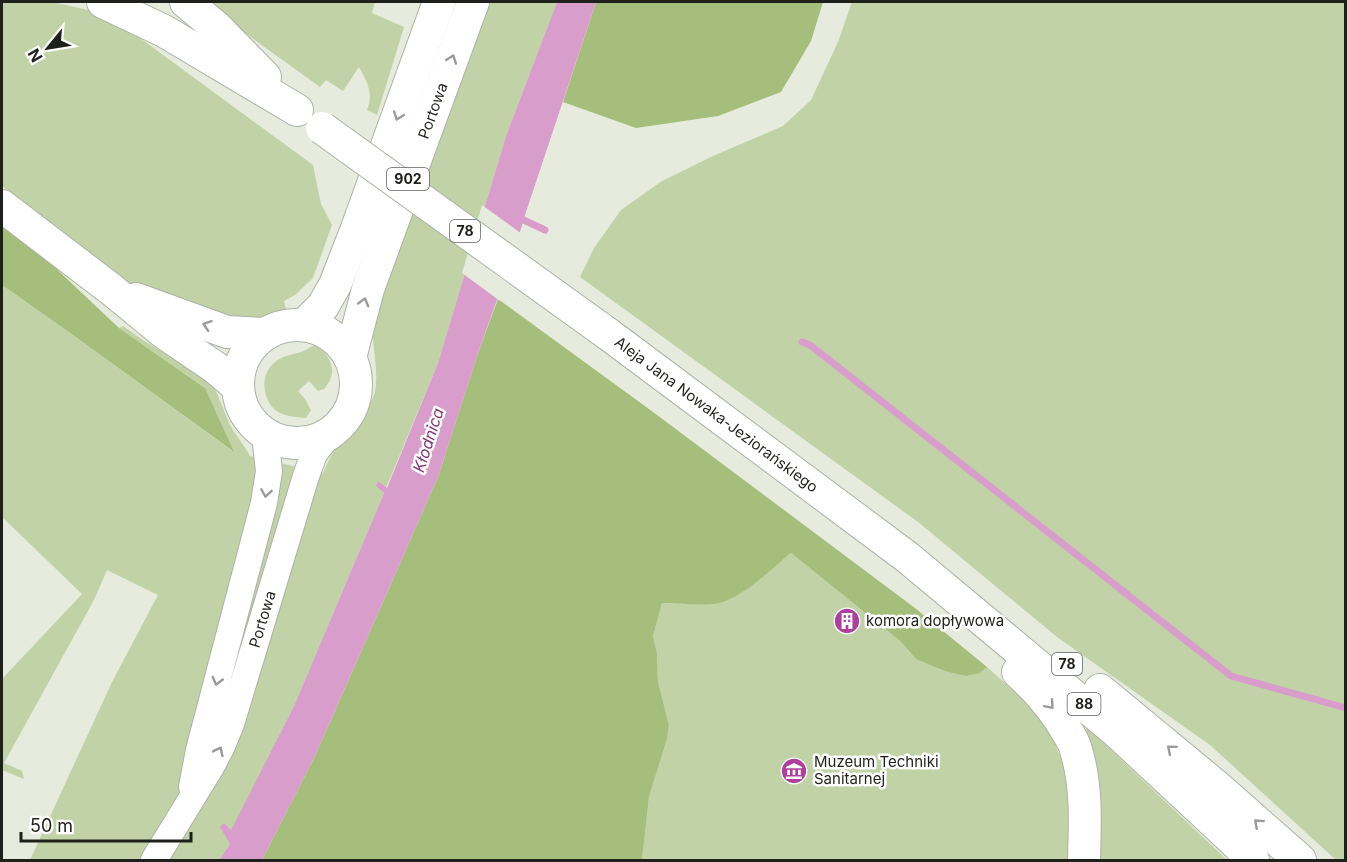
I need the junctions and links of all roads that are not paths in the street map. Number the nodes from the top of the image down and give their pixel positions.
1 (104, 2) edge
2 (153, 2) edge
3 (186, 2) edge
4 (439, 2) edge
5 (474, 2) edge
6 (310, 119) junction
7 (2, 206) edge
8 (112, 290) junction
9 (304, 325) junction
10 (264, 334) junction
11 (350, 358) junction
12 (237, 386) junction
13 (329, 434) junction
14 (266, 435) junction
15 (907, 557) junction
16 (189, 802) junction
17 (154, 861) edge
18 (1084, 861) edge
19 (1253, 861) edge
20 (1300, 861) edge

1 - 6 main road
2 - 6 main road, Aleja Jana Nowaka-Jeziorańskiego / 78
3 - 6 main road
4 -> 9 main road, Portowa / 902
11 -> 5 main road, Portowa / 902
6 - 15 main road, Aleja Jana Nowaka-Jeziorańskiego / 78, bridge
7 - 8 main road
10 -> 8 main road
8 - 12 main road
9 - 10 main road
9 - 11 main road
10 - 12 main road
11 - 13 main road, 902
12 - 14 main road
13 - 14 main road
16 -> 13 street, Portowa
14 -> 16 street, Portowa
15 -> 18 main road, 78
15 - 19 main road, Aleja Jana Nowaka-Jeziorańskiego / 88
20 -> 15 main road, 78
16 - 17 street, Portowa

